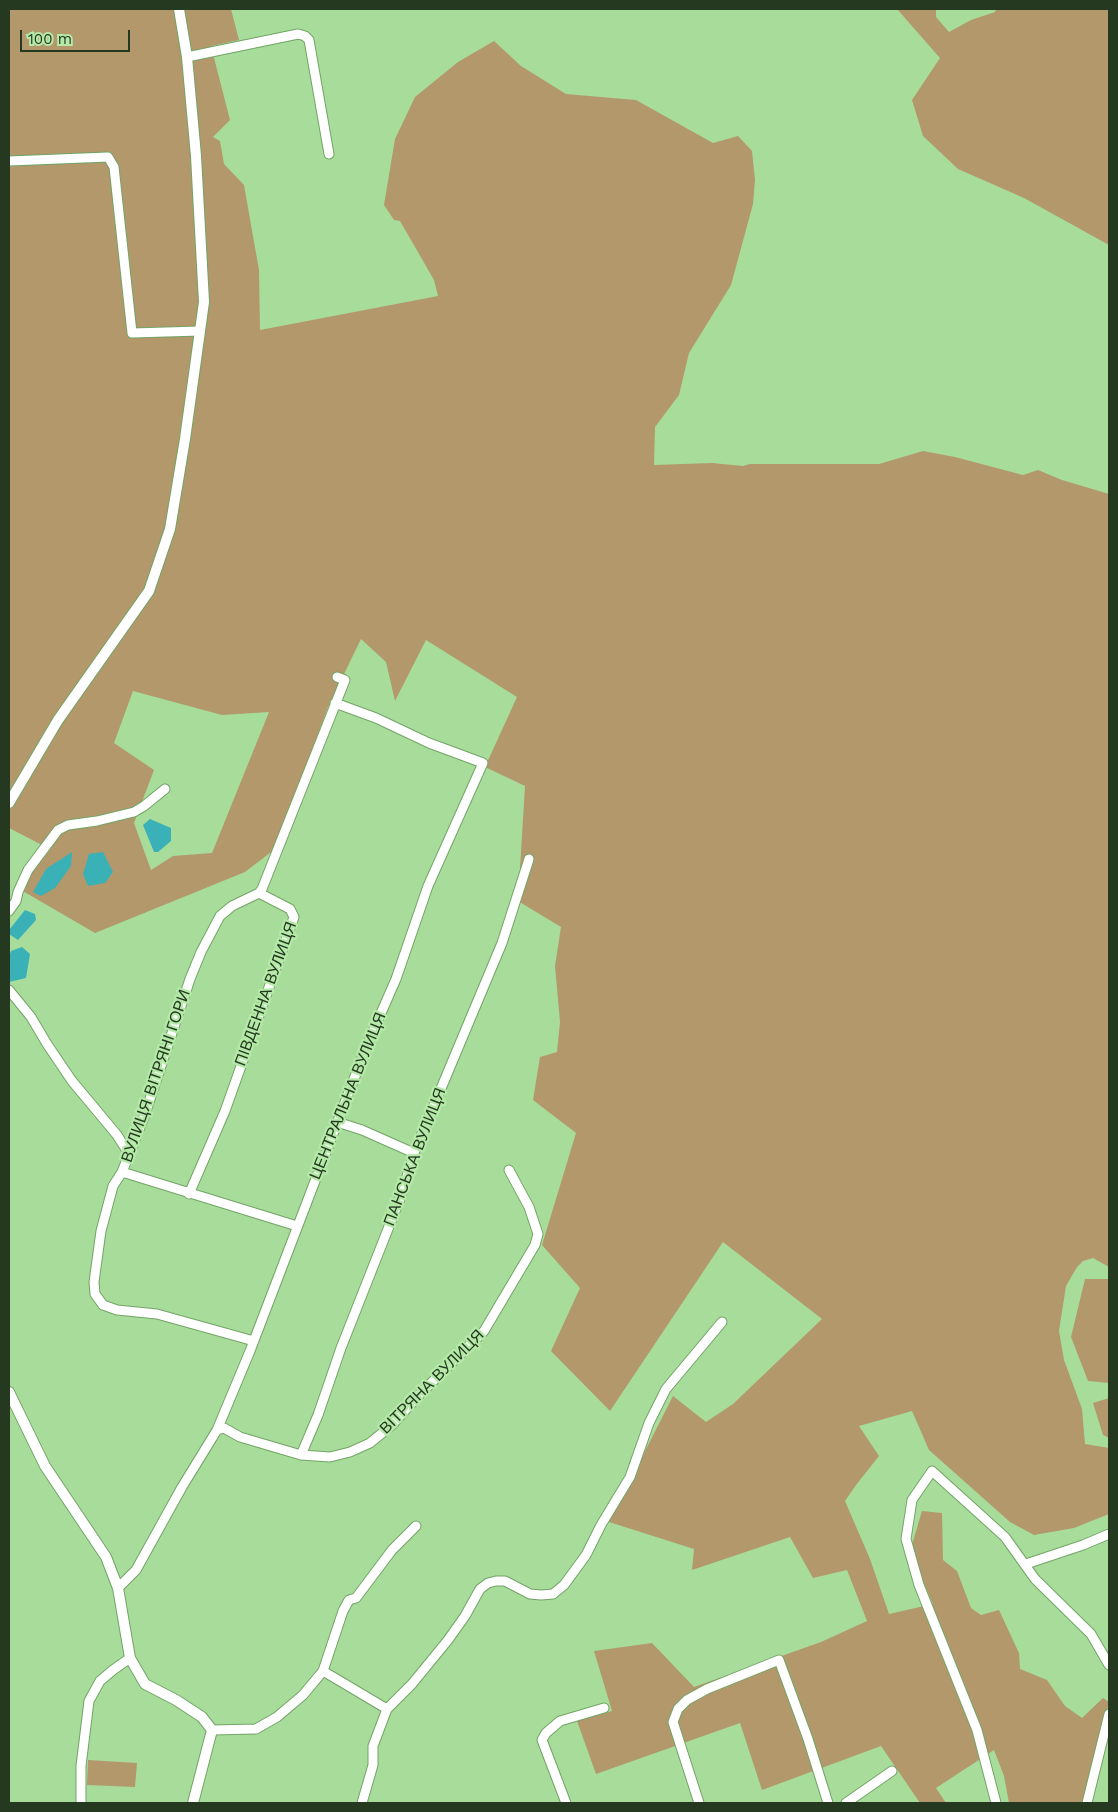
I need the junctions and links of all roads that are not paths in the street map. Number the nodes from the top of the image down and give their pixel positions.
1 (178, 9) edge
2 (187, 56) junction
3 (329, 154) dead end
4 (9, 161) edge
5 (200, 331) junction
6 (338, 677) dead end
7 (335, 703) junction
8 (165, 788) dead end
9 (9, 803) edge
10 (529, 859) dead end
11 (259, 893) junction
12 (9, 911) edge
13 (9, 990) edge
14 (337, 1122) junction
15 (414, 1153) junction
16 (129, 1154) junction
17 (509, 1170) dead end
18 (122, 1172) junction
19 (190, 1194) junction
20 (297, 1226) junction
21 (722, 1322) dead end
22 (254, 1341) junction
23 (9, 1392) edge
24 (217, 1430) junction
25 (301, 1455) junction
26 (416, 1526) dead end
27 (1109, 1534) edge
28 (1026, 1564) junction
29 (118, 1588) junction
30 (130, 1658) junction
31 (1109, 1665) edge
32 (323, 1671) junction
33 (604, 1708) dead end
34 (387, 1709) junction
35 (1109, 1714) edge
36 (212, 1730) junction
37 (892, 1771) dead end
38 (81, 1803) edge
39 (193, 1803) edge
40 (362, 1803) edge
41 (566, 1803) edge
42 (699, 1803) edge
43 (828, 1803) edge
44 (846, 1803) edge
45 (996, 1803) edge
46 (1087, 1803) edge

1 - 2 street
2 - 3 street
2 - 5 street
4 - 5 street
5 - 9 street
6 - 7 street
7 - 11 street
7 - 14 street, ЦЕНТРАЛЬНА ВУЛИЦЯ
8 - 12 street
10 - 15 street, ПАНСЬКА ВУЛИЦЯ
11 - 16 street, ВУЛИЦЯ ВІТРЯНІ ГОРИ
11 - 19 street, ПІВДЕННА ВУЛИЦЯ
13 - 16 street
14 - 15 street
14 - 20 street, ЦЕНТРАЛЬНА ВУЛИЦЯ
15 - 25 street, ПАНСЬКА ВУЛИЦЯ
16 - 18 street, ВУЛИЦЯ ВІТРЯНІ ГОРИ
17 - 25 street, ВІТРЯНА ВУЛИЦЯ
18 - 19 street
18 - 22 street, ВУЛИЦЯ ВІТРЯНІ ГОРИ
19 - 20 street
20 - 22 street, ЦЕНТРАЛЬНА ВУЛИЦЯ
21 - 34 street
22 - 24 street, ЦЕНТРАЛЬНА ВУЛИЦЯ
23 - 29 street
24 - 25 street, ВІТРЯНА ВУЛИЦЯ
24 - 29 street
26 - 32 street
27 - 28 street
28 - 31 street
28 - 45 street
29 - 30 street
30 - 36 street
30 - 38 street
32 - 34 street
32 - 36 street
33 - 41 street
34 - 40 street
35 - 46 street
36 - 39 street
37 - 44 street
42 - 43 street

